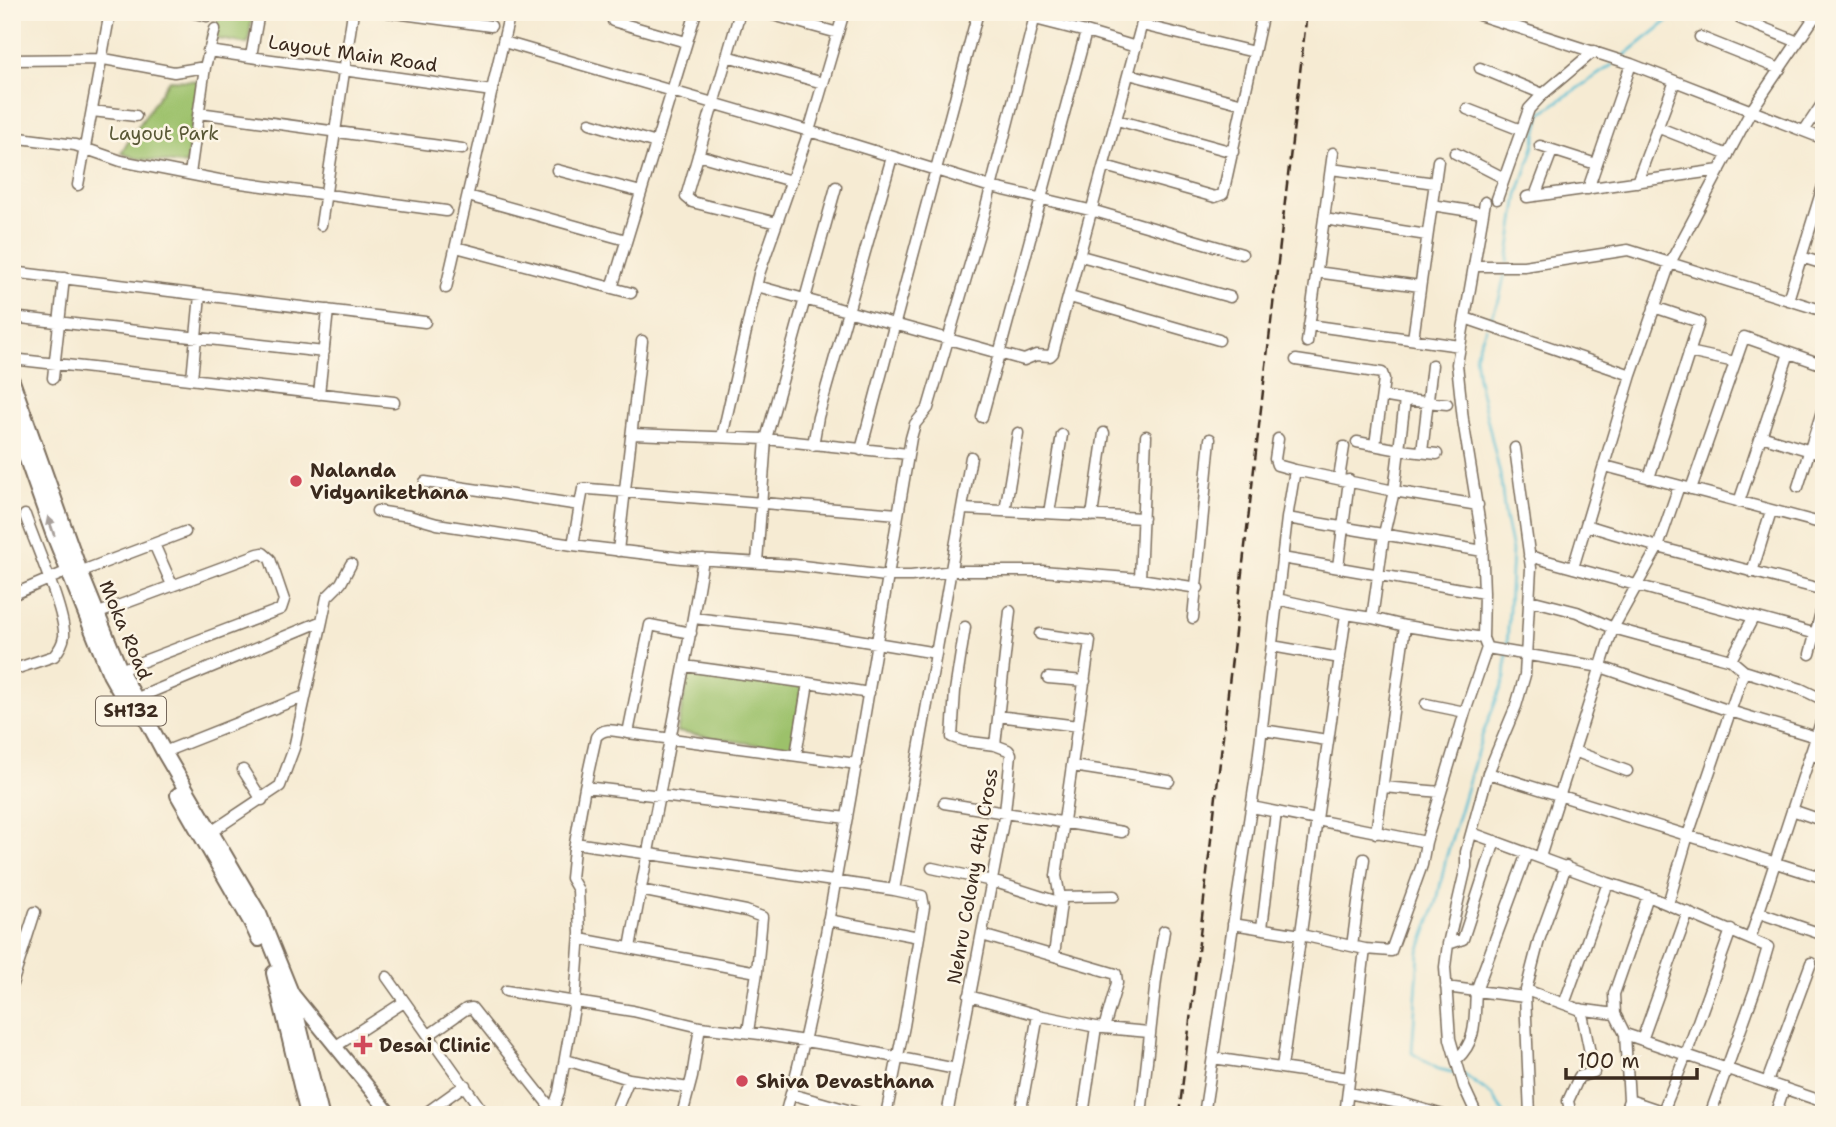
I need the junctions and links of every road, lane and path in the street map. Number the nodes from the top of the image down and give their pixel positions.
1 (110, 12) edge
2 (190, 12) edge
3 (208, 12) edge
4 (259, 12) edge
5 (354, 12) edge
6 (388, 12) edge
7 (510, 12) edge
8 (695, 12) edge
9 (740, 12) edge
10 (762, 12) edge
11 (844, 12) edge
12 (978, 12) edge
13 (1145, 12) edge
14 (1263, 12) edge
15 (1801, 12) edge
16 (779, 15) edge
17 (1479, 15) dead end
18 (1816, 15) edge
19 (1035, 16) edge
20 (1741, 19) dead end
21 (613, 21) dead end
22 (1142, 25) junction
23 (491, 26) dead end
24 (215, 29) dead end
25 (1086, 32) junction
26 (838, 33) junction
27 (1700, 37) dead end
28 (504, 42) junction
29 (1798, 42) junction
30 (686, 43) junction
31 (1136, 47) junction
32 (208, 51) junction
33 (1594, 51) junction
34 (1255, 52) junction
35 (251, 56) junction
36 (727, 56) junction
37 (100, 59) junction
38 (12, 60) edge
39 (1631, 64) junction
40 (205, 67) junction
41 (1480, 68) dead end
42 (1780, 69) junction
43 (344, 71) junction
44 (1129, 74) junction
45 (1675, 81) junction
46 (823, 83) junction
47 (492, 90) junction
48 (671, 91) junction
49 (1543, 94) junction
50 (1824, 101) edge
51 (713, 103) junction
52 (1243, 104) junction
53 (1467, 109) dead end
54 (92, 111) junction
55 (1751, 111) junction
56 (199, 113) junction
57 (136, 116) dead end
58 (1117, 120) junction
59 (590, 123) dead end
60 (1521, 130) junction
61 (1656, 130) junction
62 (808, 131) junction
63 (1804, 131) junction
64 (335, 132) junction
65 (12, 137) edge
66 (1824, 139) edge
67 (656, 143) junction
68 (1540, 146) dead end
69 (84, 149) junction
70 (462, 149) dead end
71 (1552, 150) junction
72 (1233, 152) junction
73 (1333, 153) dead end
74 (1455, 153) dead end
75 (698, 155) junction
76 (1728, 155) junction
77 (892, 157) junction
78 (1438, 161) dead end
79 (1596, 164) junction
80 (1105, 166) junction
81 (1331, 169) junction
82 (557, 170) dead end
83 (1720, 170) junction
84 (937, 171) junction
85 (190, 174) junction
86 (1504, 178) junction
87 (791, 181) junction
88 (1637, 182) junction
89 (1435, 183) junction
90 (1824, 183) edge
91 (78, 185) dead end
92 (836, 187) dead end
93 (991, 187) junction
94 (1588, 188) junction
95 (641, 192) junction
96 (326, 193) junction
97 (468, 196) junction
98 (1497, 199) dead end
99 (1042, 200) junction
100 (1432, 205) junction
101 (446, 211) dead end
102 (1093, 211) junction
103 (1819, 214) edge
104 (1324, 219) junction
105 (777, 223) junction
106 (321, 225) dead end
107 (1427, 235) junction
108 (626, 240) junction
109 (456, 247) junction
110 (1242, 254) dead end
111 (1081, 256) junction
112 (1801, 257) junction
113 (1670, 263) junction
114 (1824, 264) edge
115 (1475, 266) junction
116 (12, 272) edge
117 (1317, 272) junction
118 (64, 278) junction
119 (757, 286) junction
120 (1420, 286) junction
121 (446, 288) dead end
122 (612, 288) junction
123 (631, 293) dead end
124 (200, 295) junction
125 (1070, 297) junction
126 (1230, 297) dead end
127 (805, 299) junction
128 (1788, 300) junction
129 (1654, 307) junction
130 (328, 310) junction
131 (849, 310) junction
132 (1824, 312) edge
133 (12, 317) edge
134 (1470, 320) junction
135 (425, 322) dead end
136 (60, 323) junction
137 (895, 324) junction
138 (1309, 325) junction
139 (195, 339) junction
140 (948, 339) junction
141 (1413, 339) junction
142 (1219, 340) dead end
143 (642, 341) dead end
144 (1307, 342) dead end
145 (1460, 346) junction
146 (324, 352) junction
147 (1000, 352) junction
148 (1689, 352) junction
149 (1789, 353) junction
150 (12, 359) edge
151 (1296, 360) dead end
152 (1735, 362) junction
153 (55, 364) junction
154 (1432, 365) dead end
155 (1824, 365) edge
156 (1630, 375) junction
157 (53, 378) dead end
158 (191, 379) junction
159 (12, 381) edge
160 (319, 394) junction
161 (1382, 396) junction
162 (1405, 400) junction
163 (394, 402) dead end
164 (1429, 403) junction
165 (1447, 404) dead end
166 (1824, 405) edge
167 (982, 417) dead end
168 (14, 423) edge
169 (1018, 433) dead end
170 (1104, 433) dead end
171 (632, 434) junction
172 (1062, 435) dead end
173 (1146, 436) dead end
174 (1761, 436) junction
175 (722, 437) junction
176 (766, 439) junction
177 (1210, 439) dead end
178 (1278, 439) dead end
179 (1357, 442) dead end
180 (1375, 445) junction
181 (813, 446) junction
182 (1344, 447) dead end
183 (1516, 449) dead end
184 (861, 450) junction
185 (1400, 450) junction
186 (1810, 450) junction
187 (1422, 452) junction
188 (908, 454) junction
189 (1437, 454) dead end
190 (1824, 454) edge
191 (971, 457) dead end
192 (1605, 466) junction
193 (1295, 470) junction
194 (1649, 478) junction
195 (1344, 479) junction
196 (425, 482) dead end
197 (1679, 486) junction
198 (1798, 486) dead end
199 (1691, 489) junction
200 (626, 491) junction
201 (1394, 491) junction
202 (1739, 502) junction
203 (762, 503) junction
204 (580, 505) junction
205 (1478, 505) junction
206 (963, 509) junction
207 (377, 511) dead end
208 (1005, 511) junction
209 (1771, 511) junction
210 (1049, 513) junction
211 (898, 514) junction
212 (25, 516) dead end
213 (1091, 516) junction
214 (1287, 517) junction
215 (1143, 518) junction
216 (1824, 524) edge
217 (1586, 525) junction
218 (1344, 527) junction
219 (185, 532) dead end
220 (1384, 534) junction
221 (154, 544) junction
222 (573, 545) junction
223 (1658, 547) junction
224 (618, 551) junction
225 (1483, 551) junction
226 (1529, 556) junction
227 (1282, 558) junction
228 (702, 559) junction
229 (757, 562) junction
230 (351, 564) dead end
231 (1338, 567) junction
232 (1573, 568) junction
233 (953, 571) junction
234 (1752, 572) junction
235 (73, 573) junction
236 (1378, 574) junction
237 (887, 576) junction
238 (48, 579) junction
239 (1140, 579) junction
240 (172, 585) junction
241 (1636, 585) junction
242 (1198, 588) junction
243 (1824, 590) edge
244 (1484, 593) junction
245 (12, 595) edge
246 (1277, 599) junction
247 (1530, 600) junction
248 (1824, 601) edge
249 (1010, 611) dead end
250 (96, 614) junction
251 (1346, 614) junction
252 (694, 618) junction
253 (1194, 618) dead end
254 (1372, 618) junction
255 (1753, 618) junction
256 (322, 621) junction
257 (1405, 626) junction
258 (965, 627) dead end
259 (1613, 628) junction
260 (691, 633) junction
261 (1040, 634) dead end
262 (1819, 635) edge
263 (877, 643) junction
264 (1485, 643) junction
265 (1272, 646) junction
266 (936, 653) junction
267 (1527, 653) junction
268 (1810, 654) dead end
269 (1340, 657) junction
270 (1731, 660) junction
271 (685, 666) junction
272 (1601, 667) junction
273 (12, 670) edge
274 (120, 670) junction
275 (1744, 671) junction
276 (1048, 678) dead end
277 (1085, 681) junction
278 (808, 682) junction
279 (869, 693) junction
280 (305, 696) junction
281 (1824, 700) edge
282 (131, 701) junction
283 (1426, 704) dead end
284 (1730, 711) junction
285 (1465, 712) junction
286 (1824, 713) edge
287 (998, 716) junction
288 (1079, 726) junction
289 (1262, 730) junction
290 (628, 733) junction
291 (1816, 737) junction
292 (672, 738) junction
293 (1327, 740) junction
294 (995, 745) junction
295 (1574, 751) junction
296 (164, 752) junction
297 (1810, 754) junction
298 (796, 755) junction
299 (1824, 759) edge
300 (857, 764) junction
301 (1073, 766) junction
302 (243, 770) dead end
303 (1627, 771) dead end
304 (1488, 773) junction
305 (1169, 781) dead end
306 (1383, 786) junction
307 (585, 787) junction
308 (1441, 792) junction
309 (657, 796) junction
310 (1559, 796) junction
311 (262, 800) junction
312 (944, 803) dead end
313 (1252, 807) junction
314 (1792, 810) junction
315 (1005, 812) junction
316 (1276, 812) junction
317 (847, 818) junction
318 (1318, 820) junction
319 (1824, 821) edge
320 (1064, 822) junction
321 (1122, 832) dead end
322 (1472, 833) junction
323 (1376, 834) junction
324 (206, 835) junction
325 (1688, 835) junction
326 (1495, 841) junction
327 (1426, 842) junction
328 (575, 843) junction
329 (647, 853) junction
330 (1527, 853) junction
331 (1540, 857) junction
332 (1364, 859) dead end
333 (1775, 861) junction
334 (1566, 866) junction
335 (932, 868) dead end
336 (1824, 878) edge
337 (835, 881) junction
338 (992, 881) junction
339 (1608, 883) junction
340 (640, 890) junction
341 (894, 890) junction
342 (1114, 896) dead end
343 (1648, 896) junction
344 (1060, 900) junction
345 (1668, 904) junction
346 (35, 912) dead end
347 (1688, 912) junction
348 (1760, 913) junction
349 (828, 920) junction
350 (1233, 923) junction
351 (1262, 928) junction
352 (1731, 930) junction
353 (1164, 931) dead end
354 (982, 935) junction
355 (1301, 935) junction
356 (1824, 935) edge
357 (919, 937) junction
358 (580, 939) junction
359 (1750, 939) junction
360 (1448, 944) junction
361 (1352, 946) junction
362 (630, 948) junction
363 (1365, 949) junction
364 (1054, 955) junction
365 (1811, 962) dead end
366 (757, 972) junction
367 (387, 978) dead end
368 (277, 981) junction
369 (12, 984) edge
370 (1446, 987) junction
371 (506, 991) dead end
372 (1476, 991) junction
373 (291, 993) junction
374 (1526, 994) junction
375 (969, 996) junction
376 (404, 1002) junction
377 (575, 1002) junction
378 (1564, 1004) junction
379 (1581, 1009) junction
380 (1038, 1014) junction
381 (1615, 1014) junction
382 (700, 1027) junction
383 (1100, 1027) junction
384 (294, 1028) junction
385 (748, 1032) junction
386 (1149, 1032) junction
387 (1625, 1034) junction
388 (429, 1035) junction
389 (1642, 1040) junction
390 (805, 1042) junction
391 (337, 1046) junction
392 (1686, 1055) junction
393 (898, 1058) junction
394 (1213, 1058) junction
395 (566, 1060) junction
396 (1458, 1061) junction
397 (1282, 1067) junction
398 (956, 1069) junction
399 (1727, 1069) junction
400 (1349, 1078) junction
401 (629, 1079) junction
402 (1768, 1082) junction
403 (465, 1085) junction
404 (689, 1088) junction
405 (1784, 1088) junction
406 (1349, 1093) junction
407 (791, 1094) junction
408 (1629, 1100) junction
409 (1824, 1101) edge
410 (548, 1112) edge
411 (1668, 1113) edge
412 (309, 1115) edge
413 (321, 1115) edge
414 (391, 1115) edge
415 (423, 1115) edge
416 (485, 1115) edge
417 (614, 1115) edge
418 (682, 1115) edge
419 (785, 1115) edge
420 (866, 1115) edge
421 (886, 1115) edge
422 (947, 1115) edge
423 (1020, 1115) edge
424 (1083, 1115) edge
425 (1141, 1115) edge
426 (1204, 1115) edge
427 (1345, 1115) edge
428 (1443, 1115) edge
429 (1477, 1115) edge
430 (1530, 1115) edge
431 (1571, 1115) edge
432 (1624, 1115) edge
433 (1710, 1115) edge
434 (1775, 1115) edge

1 - 37 street
2 - 3 street
4 - 35 street
5 - 43 street
6 - 23 street
7 - 28 street
8 - 30 street
9 - 36 street
10 - 16 street
11 - 26 street
12 - 84 street
13 - 22 street
14 - 34 street
15 - 18 street
16 - 26 street
17 - 33 street
18 - 29 street
19 - 25 street
19 - 93 street
20 - 29 street
21 - 30 street
22 - 31 street
22 - 34 street
24 - 32 street
25 - 31 street
25 - 99 street
26 - 46 street
27 - 42 street
28 - 47 street
28 - 48 street
29 - 42 street
30 - 48 street
31 - 44 street
32 - 35 street, Layout Main Road
32 - 40 street
33 - 39 street
33 - 49 street
34 - 52 street
35 - 43 street, Layout Main Road
36 - 46 street
36 - 51 street
37 - 38 street
37 - 40 street
37 - 54 street
39 - 45 street
39 - 79 street
40 - 56 street
41 - 49 street
42 - 55 street
43 - 47 street, Layout Main Road
43 - 64 street
44 - 52 street
44 - 58 street
45 - 55 street
45 - 61 street
46 - 62 street
47 - 97 street
48 - 51 street
48 - 67 street
49 - 60 street
50 - 63 street
51 - 62 street
51 - 75 street
52 - 72 street
53 - 60 street
54 - 57 street
54 - 69 street
55 - 63 street
55 - 76 street
56 - 64 street
56 - 85 street
58 - 72 street
58 - 80 street
59 - 67 street
60 - 86 street
61 - 76 street
61 - 88 street
62 - 77 street
62 - 87 street
63 - 66 street
64 - 70 street
64 - 96 street
65 - 69 street
67 - 95 street
68 - 71 street
69 - 85 street
69 - 91 street
71 - 79 street
71 - 94 street
72 - 80 street
73 - 81 street
74 - 86 street
75 - 87 street
75 - 105 street
76 - 83 street
77 - 84 street
77 - 131 street
78 - 89 street
79 - 94 street
80 - 102 street
81 - 89 street
81 - 104 street
82 - 95 street
83 - 88 street
83 - 113 street
84 - 93 street
84 - 137 street
85 - 96 street
86 - 98 street
87 - 105 street
88 - 94 street
89 - 100 street
90 - 103 street
92 - 127 street
93 - 99 street
93 - 140 street
95 - 108 street
96 - 101 street
96 - 106 street
97 - 108 street
97 - 109 street
99 - 102 street
99 - 147 street
100 - 107 street
100 - 115 street
102 - 110 street
102 - 111 street
103 - 112 street
104 - 107 street
104 - 117 street
105 - 119 street
107 - 120 street
108 - 122 street
109 - 121 street
109 - 122 street
111 - 125 street
111 - 126 street
112 - 114 street
112 - 128 street
113 - 115 street
113 - 128 street
113 - 129 street
115 - 134 street
116 - 118 street
117 - 120 street
117 - 138 street
118 - 124 street
118 - 136 street
119 - 127 street
119 - 175 street
120 - 141 street
122 - 123 street
124 - 130 street
124 - 139 street
125 - 142 street
125 - 147 street
127 - 131 street
127 - 176 street
128 - 132 street
129 - 148 street
129 - 156 street
130 - 135 street
130 - 146 street
131 - 137 street
131 - 181 street
133 - 136 street
134 - 145 street
134 - 156 street
136 - 139 street
136 - 153 street
137 - 140 street
137 - 184 street
138 - 141 street
138 - 144 street
139 - 146 street
139 - 158 street
140 - 147 street
140 - 188 street
141 - 145 street
143 - 171 street
145 - 205 street
146 - 160 street
147 - 167 street
148 - 152 street
148 - 194 street
149 - 152 street
149 - 155 street
149 - 174 street
150 - 153 street
151 - 161 street
152 - 199 street
153 - 157 street
153 - 158 street
154 - 164 street
156 - 192 street
158 - 160 street
159 - 235 main road, Moka Road / SH132
160 - 163 street
161 - 162 street
161 - 180 street
162 - 164 street
162 - 185 street
164 - 165 street
164 - 187 street
166 - 186 street
235 -> 168 main road, Moka Road / SH132
169 - 208 street
170 - 213 street
171 - 175 street
171 - 200 street
172 - 210 street
173 - 215 street
174 - 186 street
174 - 202 street
175 - 176 street
176 - 181 street
176 - 203 street
177 - 242 street
178 - 193 street
179 - 180 street
180 - 185 street
181 - 184 street
182 - 195 street
183 - 226 street
184 - 188 street
185 - 187 street
185 - 201 street
186 - 190 street
186 - 198 street
187 - 189 street
188 - 211 street
191 - 206 street
192 - 194 street
192 - 217 street
193 - 195 street
193 - 214 street
194 - 197 street
195 - 201 street
195 - 218 street
196 - 204 street
197 - 199 street
197 - 223 street
199 - 202 street
200 - 203 street
200 - 204 street
200 - 224 street
201 - 205 street
201 - 220 street
202 - 209 street
203 - 211 street
203 - 229 street
204 - 222 street
205 - 225 street
206 - 208 street
206 - 233 street
207 - 222 street
208 - 210 street
209 - 216 street
209 - 234 street
210 - 213 street
211 - 237 street
212 - 238 street
213 - 215 street
214 - 218 street
214 - 227 street
215 - 239 street
217 - 223 street
217 - 232 street
218 - 220 street
218 - 231 street
219 - 221 street
220 - 225 street
220 - 236 street
221 - 235 street
221 - 240 street
222 - 224 street
223 - 234 street
223 - 241 street
224 - 228 street
225 - 244 street
226 - 232 street
226 - 247 street
227 - 231 street
227 - 246 street
228 - 229 street
228 - 252 street
229 - 237 street
230 - 256 street
231 - 236 street
232 - 241 street
233 - 237 street
233 - 239 street
233 - 266 street
234 - 243 street
235 - 238 street
235 - 250 main road, Moka Road / SH132
235 - 282 main road, Moka Road / SH132
236 - 244 street
236 - 254 street
237 - 263 street
238 - 245 street
238 - 273 street
239 - 242 street
240 - 250 street
240 - 274 street
241 - 255 street
241 - 259 street
242 - 253 street
244 - 264 street
246 - 251 street
246 - 265 street
247 - 259 street
247 - 267 street
248 - 262 street
249 - 287 street, Nehru Colony 4th Cross
250 - 274 main road, Moka Road / SH132
251 - 254 street
251 - 269 street
252 - 260 street
252 - 263 street
254 - 257 street
255 - 262 street
255 - 270 street
256 - 280 street
256 - 282 street
257 - 264 street
257 - 306 street
258 - 294 street
259 - 270 street
259 - 272 street
260 - 271 street
260 - 290 street
261 - 277 street
262 - 268 street
263 - 266 street
263 - 279 street
264 - 267 street
264 - 285 street
265 - 269 street
265 - 289 street
266 - 341 street
267 - 272 street
267 - 304 street
269 - 293 street
270 - 275 street
271 - 278 street
271 - 292 street
272 - 284 street
272 - 295 street
274 - 282 main road, Moka Road / SH132
275 - 281 street
275 - 284 street
276 - 277 street
277 - 288 street
278 - 279 street
278 - 298 street
279 - 300 street
280 - 296 street
280 - 311 street
282 - 296 main road, Moka Road / SH132
282 - 324 main road, Moka Road / SH132
283 - 285 street
284 - 291 street
284 - 325 street
285 - 308 street
286 - 291 street
287 - 288 street
287 - 294 street, Nehru Colony 4th Cross
288 - 301 street
289 - 293 street
289 - 313 street
290 - 292 street
290 - 307 street
291 - 297 street
292 - 298 street
292 - 309 street
293 - 318 street
294 - 315 street, Nehru Colony 4th Cross
295 - 303 street
295 - 310 street
296 - 324 main road, Moka Road / SH132
297 - 299 street
297 - 314 street
298 - 300 street
300 - 317 street
301 - 305 street
301 - 320 street
302 - 311 street
304 - 310 street
304 - 322 street
306 - 308 street
306 - 323 street
307 - 309 street
307 - 328 street
308 - 327 street
309 - 317 street
309 - 329 street
310 - 325 street
310 - 331 street
311 - 324 street
312 - 315 street
313 - 316 street
313 - 350 street
314 - 319 street
314 - 333 street
315 - 320 street
315 - 338 street, Nehru Colony 4th Cross
316 - 318 street
316 - 351 street
317 - 337 street
318 - 323 street
318 - 355 street
320 - 321 street
320 - 344 street
322 - 326 street
322 - 360 street
323 - 327 street
324 - 368 main road, Moka Road / SH132
324 - 373 main road, Moka Road / SH132
325 - 333 street
325 - 345 street
326 - 330 street
326 - 360 street
327 - 363 street
328 - 329 street
328 - 358 street
329 - 337 street
329 - 340 street
330 - 331 street
330 - 372 street
331 - 334 street
332 - 361 street
333 - 336 street
333 - 348 street
334 - 339 street
334 - 374 street
335 - 338 street
337 - 341 street
337 - 349 street
338 - 344 street
338 - 354 street, Nehru Colony 4th Cross
339 - 343 street
339 - 378 street
340 - 362 street
340 - 366 street
341 - 357 street
342 - 344 street
343 - 345 street
343 - 381 street
344 - 364 street
345 - 347 street
346 - 369 street
347 - 352 street
347 - 389 street
348 - 356 street
348 - 359 street
349 - 357 street
349 - 390 street
350 - 351 street
350 - 394 street
351 - 355 street
352 - 359 street
352 - 392 street
353 - 386 street
354 - 364 street
354 - 375 street, Nehru Colony 4th Cross
355 - 361 street
355 - 397 street
357 - 393 street
358 - 362 street
358 - 377 street
359 - 399 street
360 - 370 street
361 - 363 street
362 - 366 street
363 - 400 street
364 - 383 street
365 - 402 street
366 - 385 street
367 - 376 street
368 - 373 main road
368 - 384 main road, SH132
370 - 372 street
370 - 396 street
371 - 377 street
372 - 374 street
372 - 396 street
373 - 384 main road, SH132
373 - 391 main road
374 - 378 street
374 - 430 street
375 - 380 street
375 - 398 street, Nehru Colony 4th Cross
376 - 388 street
376 - 391 street
377 - 382 street
377 - 395 street
378 - 379 street
379 - 381 street
379 - 431 street
380 - 383 street
380 - 423 street
381 - 387 street
382 - 385 street
382 - 404 street
383 - 386 street
383 - 424 street
384 - 412 main road, SH132
384 - 413 main road, SH132
385 - 390 street
386 - 425 street
387 - 389 street
387 - 408 street
388 - 403 street
388 - 410 street
389 - 392 street
390 - 393 street
390 - 407 street
391 - 414 main road
392 - 399 street
392 - 411 street
393 - 398 street
393 - 421 street
394 - 397 street
394 - 426 street
395 - 401 street
395 - 410 street
396 - 429 street
397 - 400 street
398 - 422 street, Nehru Colony 4th Cross
399 - 402 street
399 - 433 street
400 - 406 street
401 - 404 street
401 - 417 street
402 - 405 street
403 - 415 street
403 - 416 street
404 - 418 street
405 - 409 street
405 - 434 street
406 - 427 street
406 - 428 street
407 - 419 street
407 - 420 street
408 - 411 street
408 - 432 street

